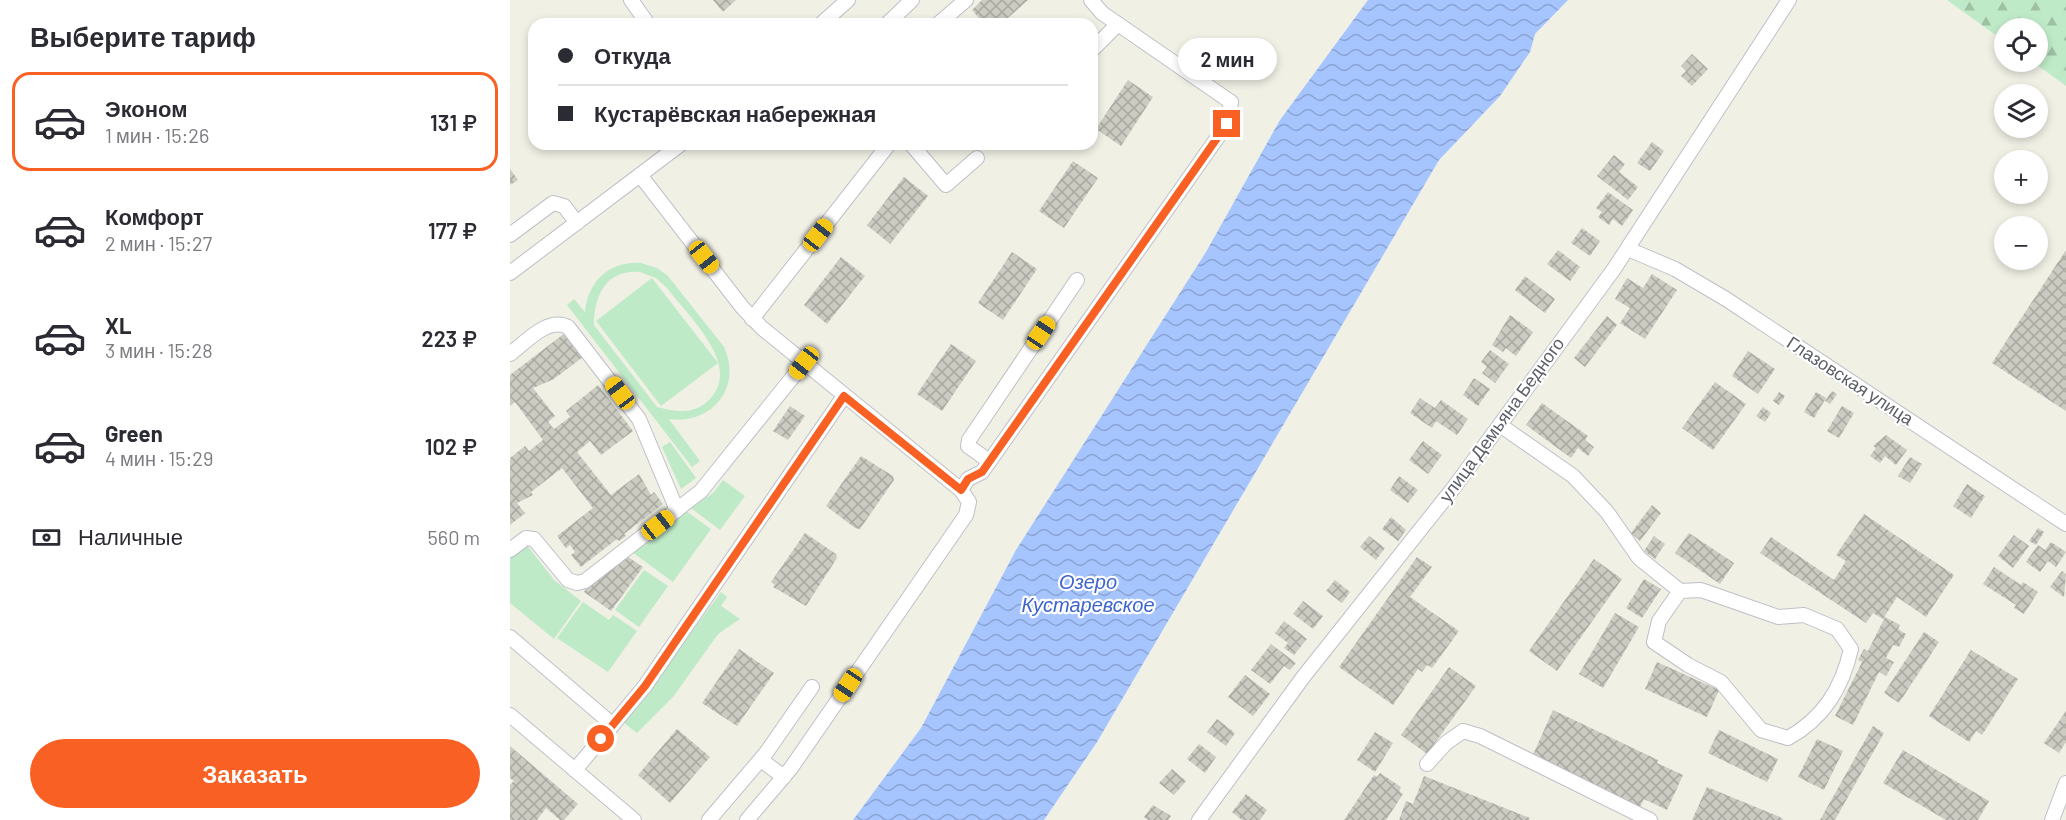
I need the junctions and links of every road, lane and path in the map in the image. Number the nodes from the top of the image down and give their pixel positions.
1 (631, 0) edge
2 (848, 0) edge
3 (912, 0) edge
4 (966, 0) edge
5 (1091, 0) edge
6 (1787, 3) edge
7 (644, 18) edge
8 (828, 18) edge
9 (893, 18) edge
10 (945, 18) edge
11 (1118, 24) junction
12 (1098, 44) edge
13 (673, 150) edge
14 (883, 150) edge
15 (916, 150) edge
16 (978, 158) dead end
17 (640, 175) junction
18 (577, 223) junction
19 (510, 235) edge
20 (1628, 249) junction
21 (510, 273) edge
22 (1077, 280) dead end
23 (752, 319) junction
24 (510, 354) edge
25 (804, 363) junction
26 (844, 396) junction
27 (1500, 425) junction
28 (989, 461) junction
29 (961, 490) junction
30 (676, 510) junction
31 (2066, 524) edge
32 (510, 550) edge
33 (1680, 591) junction
34 (510, 637) edge
35 (812, 687) dead end
36 (510, 715) edge
37 (613, 725) junction
38 (761, 760) junction
39 (1426, 764) dead end
40 (575, 770) junction
41 (784, 777) junction
42 (2066, 783) edge
43 (634, 820) edge
44 (709, 820) edge
45 (747, 820) edge
46 (1199, 820) edge
47 (1650, 820) edge
48 (2052, 820) edge

1 - 7 street
2 - 8 street
3 - 9 street
4 - 10 street
5 - 11 street
6 - 20 street, улица Демьяна Бедного
11 - 12 street
11 - 28 street
13 - 17 street
14 - 23 street
15 - 16 street
17 - 18 street
17 - 23 street
18 - 19 street
18 - 21 street
20 - 27 street, улица Демьяна Бедного
20 - 31 street, Глазовская улица
22 - 28 street
23 - 25 street
24 - 30 street
25 - 26 street
25 - 30 street
26 - 29 street
26 - 37 street
27 - 33 street
27 - 46 street, улица Демьяна Бедного
28 - 29 street
29 - 41 street
30 - 32 street
33 - 33 street
34 - 37 street
35 - 38 street
36 - 40 street
37 - 40 street
38 - 41 street
38 - 44 street
39 - 47 street
40 - 43 street
41 - 45 street
42 - 48 street

